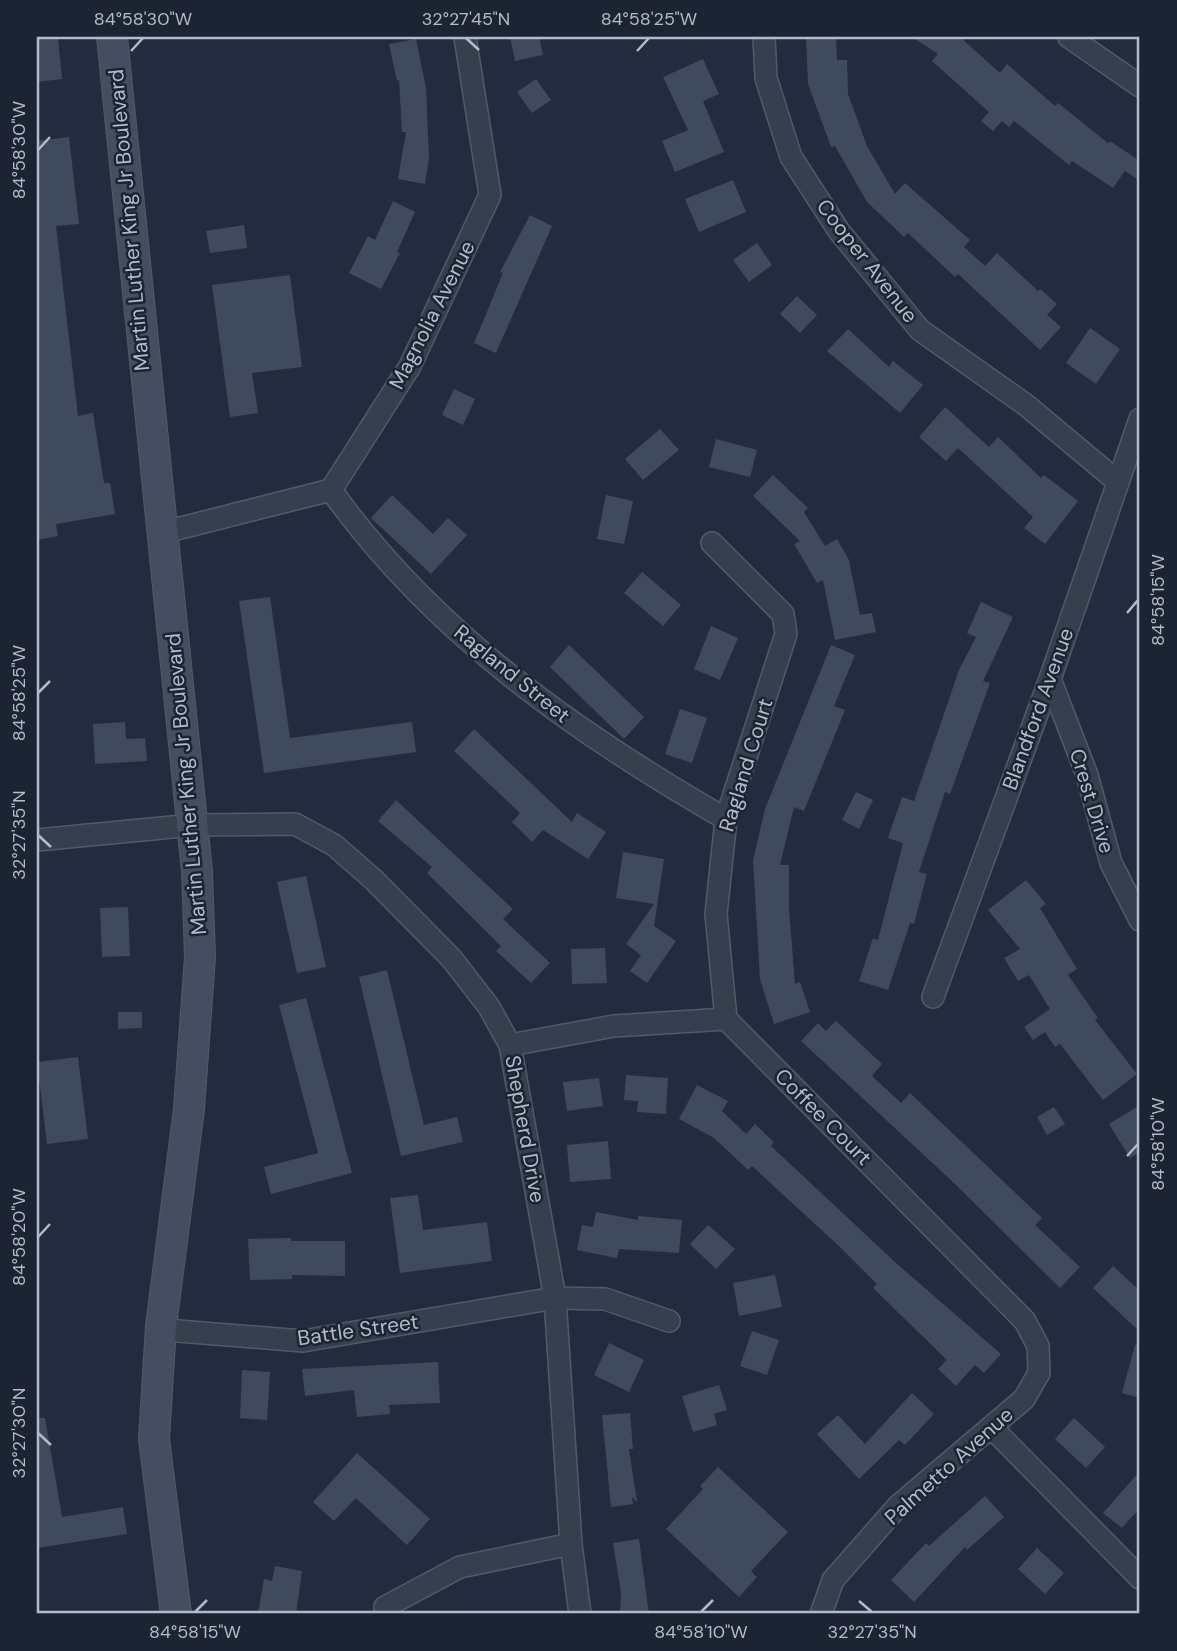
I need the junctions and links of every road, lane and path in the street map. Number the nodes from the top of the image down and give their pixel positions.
1 (112, 37) edge
2 (466, 37) edge
3 (764, 37) edge
4 (1069, 37) edge
5 (1140, 86) edge
6 (1140, 419) edge
7 (1118, 482) junction
8 (331, 490) junction
9 (161, 533) junction
10 (712, 543) dead end
11 (1050, 679) junction
12 (726, 819) junction
13 (193, 825) junction
14 (37, 840) edge
15 (1140, 920) edge
16 (933, 997) dead end
17 (726, 1019) junction
18 (510, 1045) junction
19 (555, 1298) junction
20 (669, 1321) dead end
21 (161, 1326) junction
22 (1031, 1386) joint
23 (992, 1428) junction
24 (571, 1544) junction
25 (1140, 1578) edge
26 (385, 1607) dead end
27 (176, 1614) edge
28 (580, 1614) edge
29 (821, 1614) edge

1 - 9 main road, Martin Luther King Jr Boulevard
2 - 8 street, Magnolia Avenue
3 - 7 street, Cooper Avenue
4 - 5 street
6 - 7 street, Blandford Avenue
7 - 11 street, Blandford Avenue
8 - 9 street
8 - 12 street, Ragland Street
9 - 13 main road, Martin Luther King Jr Boulevard
10 - 12 street, Ragland Court
11 - 15 street, Crest Drive
11 - 16 street, Blandford Avenue
12 - 17 street, Ragland Court
13 - 14 street, Shepherd Drive
13 - 18 street, Shepherd Drive
13 - 21 main road, Martin Luther King Jr Boulevard
17 - 18 street
17 - 22 street, Coffee Court
18 - 19 street, Shepherd Drive
19 - 20 street, Battle Street
19 - 21 street, Battle Street
19 - 24 street, Shepherd Drive
21 - 27 main road, Martin Luther King Jr Boulevard
22 - 23 street, Palmetto Avenue
23 - 25 street
23 - 29 street, Palmetto Avenue
24 - 26 street
24 - 28 street, Shepherd Drive

